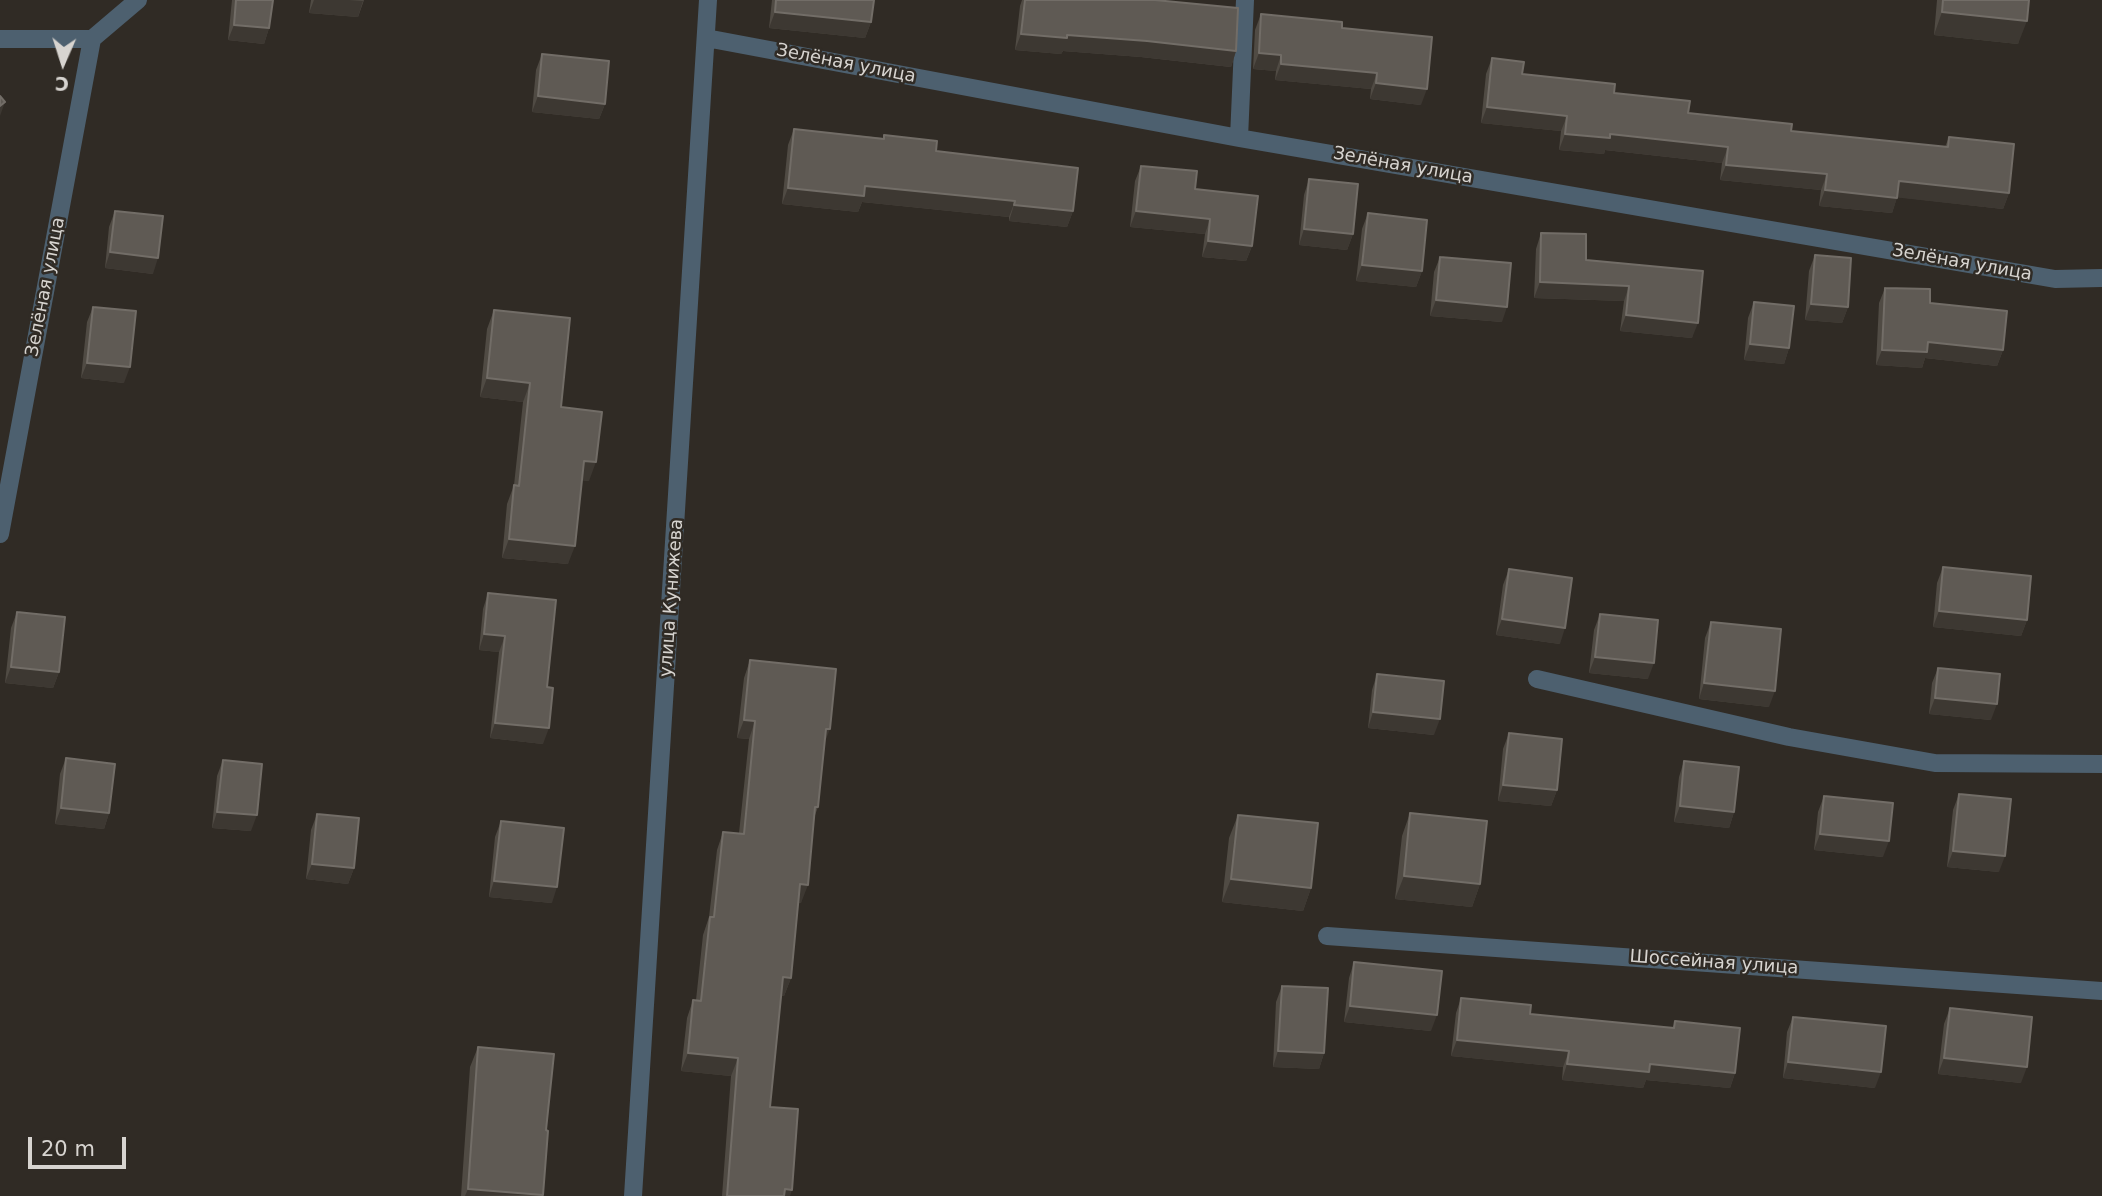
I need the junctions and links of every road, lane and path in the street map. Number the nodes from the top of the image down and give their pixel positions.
1 (138, 0) edge
2 (708, 0) edge
3 (1245, 0) edge
4 (706, 38) junction
5 (92, 39) junction
6 (1, 40) edge
7 (1239, 138) junction
8 (2102, 278) edge
9 (0, 534) edge
10 (1537, 679) dead end
11 (2102, 764) edge
12 (1327, 936) dead end
13 (2102, 991) edge
14 (634, 1196) edge

1 - 5 street
2 - 4 street, улица Кунижева
3 - 7 street
4 - 7 street, Зелёная улица
4 - 14 street, улица Кунижева
5 - 6 street
5 - 9 street, Зелёная улица
7 - 8 street, Зелёная улица
10 - 11 street
12 - 13 street, Шоссейная улица

